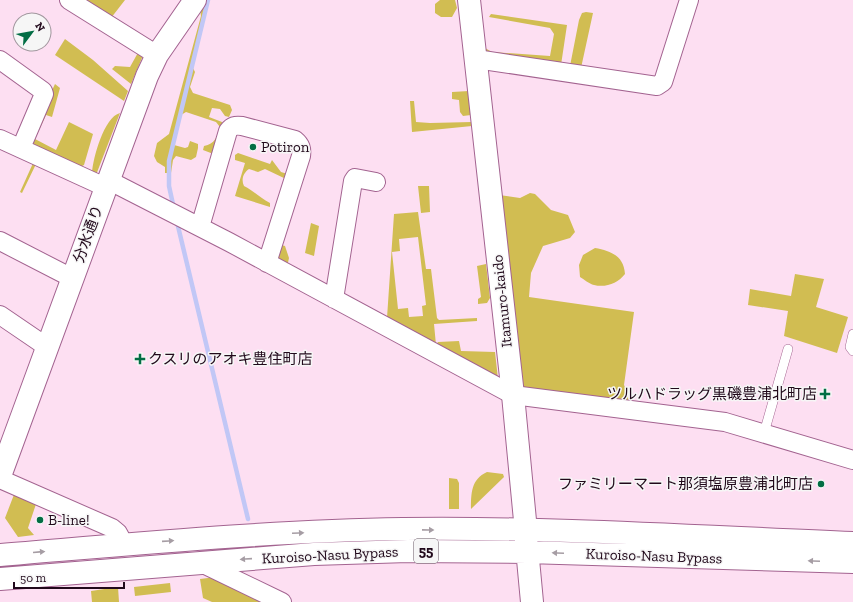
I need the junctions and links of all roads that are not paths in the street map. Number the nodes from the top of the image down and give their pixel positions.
1 (68, 0) edge
2 (195, 0) edge
3 (469, 0) edge
4 (689, 0) edge
5 (157, 55) junction
6 (476, 59) junction
7 (0, 60) edge
8 (0, 139) edge
9 (21, 148) junction
10 (376, 182) dead end
11 (107, 183) junction
12 (200, 227) junction
13 (0, 241) edge
14 (268, 263) junction
15 (72, 278) junction
16 (334, 299) junction
17 (0, 315) edge
18 (853, 334) edge
19 (47, 347) junction
20 (788, 349) dead end
21 (853, 351) edge
22 (513, 395) junction
23 (764, 433) junction
24 (853, 460) edge
25 (2, 467) edge
26 (526, 541) junction
27 (853, 543) edge
28 (124, 544) junction
29 (0, 555) edge
30 (853, 562) edge
31 (201, 563) junction
32 (0, 579) edge
33 (282, 602) edge
34 (532, 602) edge

1 - 5 street
2 - 5 main road, 分水通り
3 - 6 main road, Itamuro-kaido
4 - 6 street
5 - 11 main road, 分水通り
6 - 22 main road, Itamuro-kaido
7 - 9 street
8 - 9 street
9 - 11 street
10 - 16 street
11 - 12 street
11 - 15 main road, 分水通り
12 - 14 street
12 - 14 street
13 - 15 street
14 - 16 street
15 - 19 main road, 分水通り
16 - 22 street
17 - 19 street
18 - 21 lane
19 - 25 main road, 分水通り
20 - 23 lane
22 - 23 street
22 - 26 main road, Itamuro-kaido
23 - 24 street
25 - 28 street
26 - 27 main road, Kuroiso-Nasu Bypass / 55
28 -> 26 main road, Kuroiso-Nasu Bypass / 55
30 -> 26 main road, Kuroiso-Nasu Bypass / 55
26 -> 31 main road, Kuroiso-Nasu Bypass / 55
26 - 34 main road, Itamuro-kaido
29 -> 28 main road, Kuroiso-Nasu Bypass / 55
31 - 32 main road, Kuroiso-Nasu Bypass / 55
31 - 33 street

